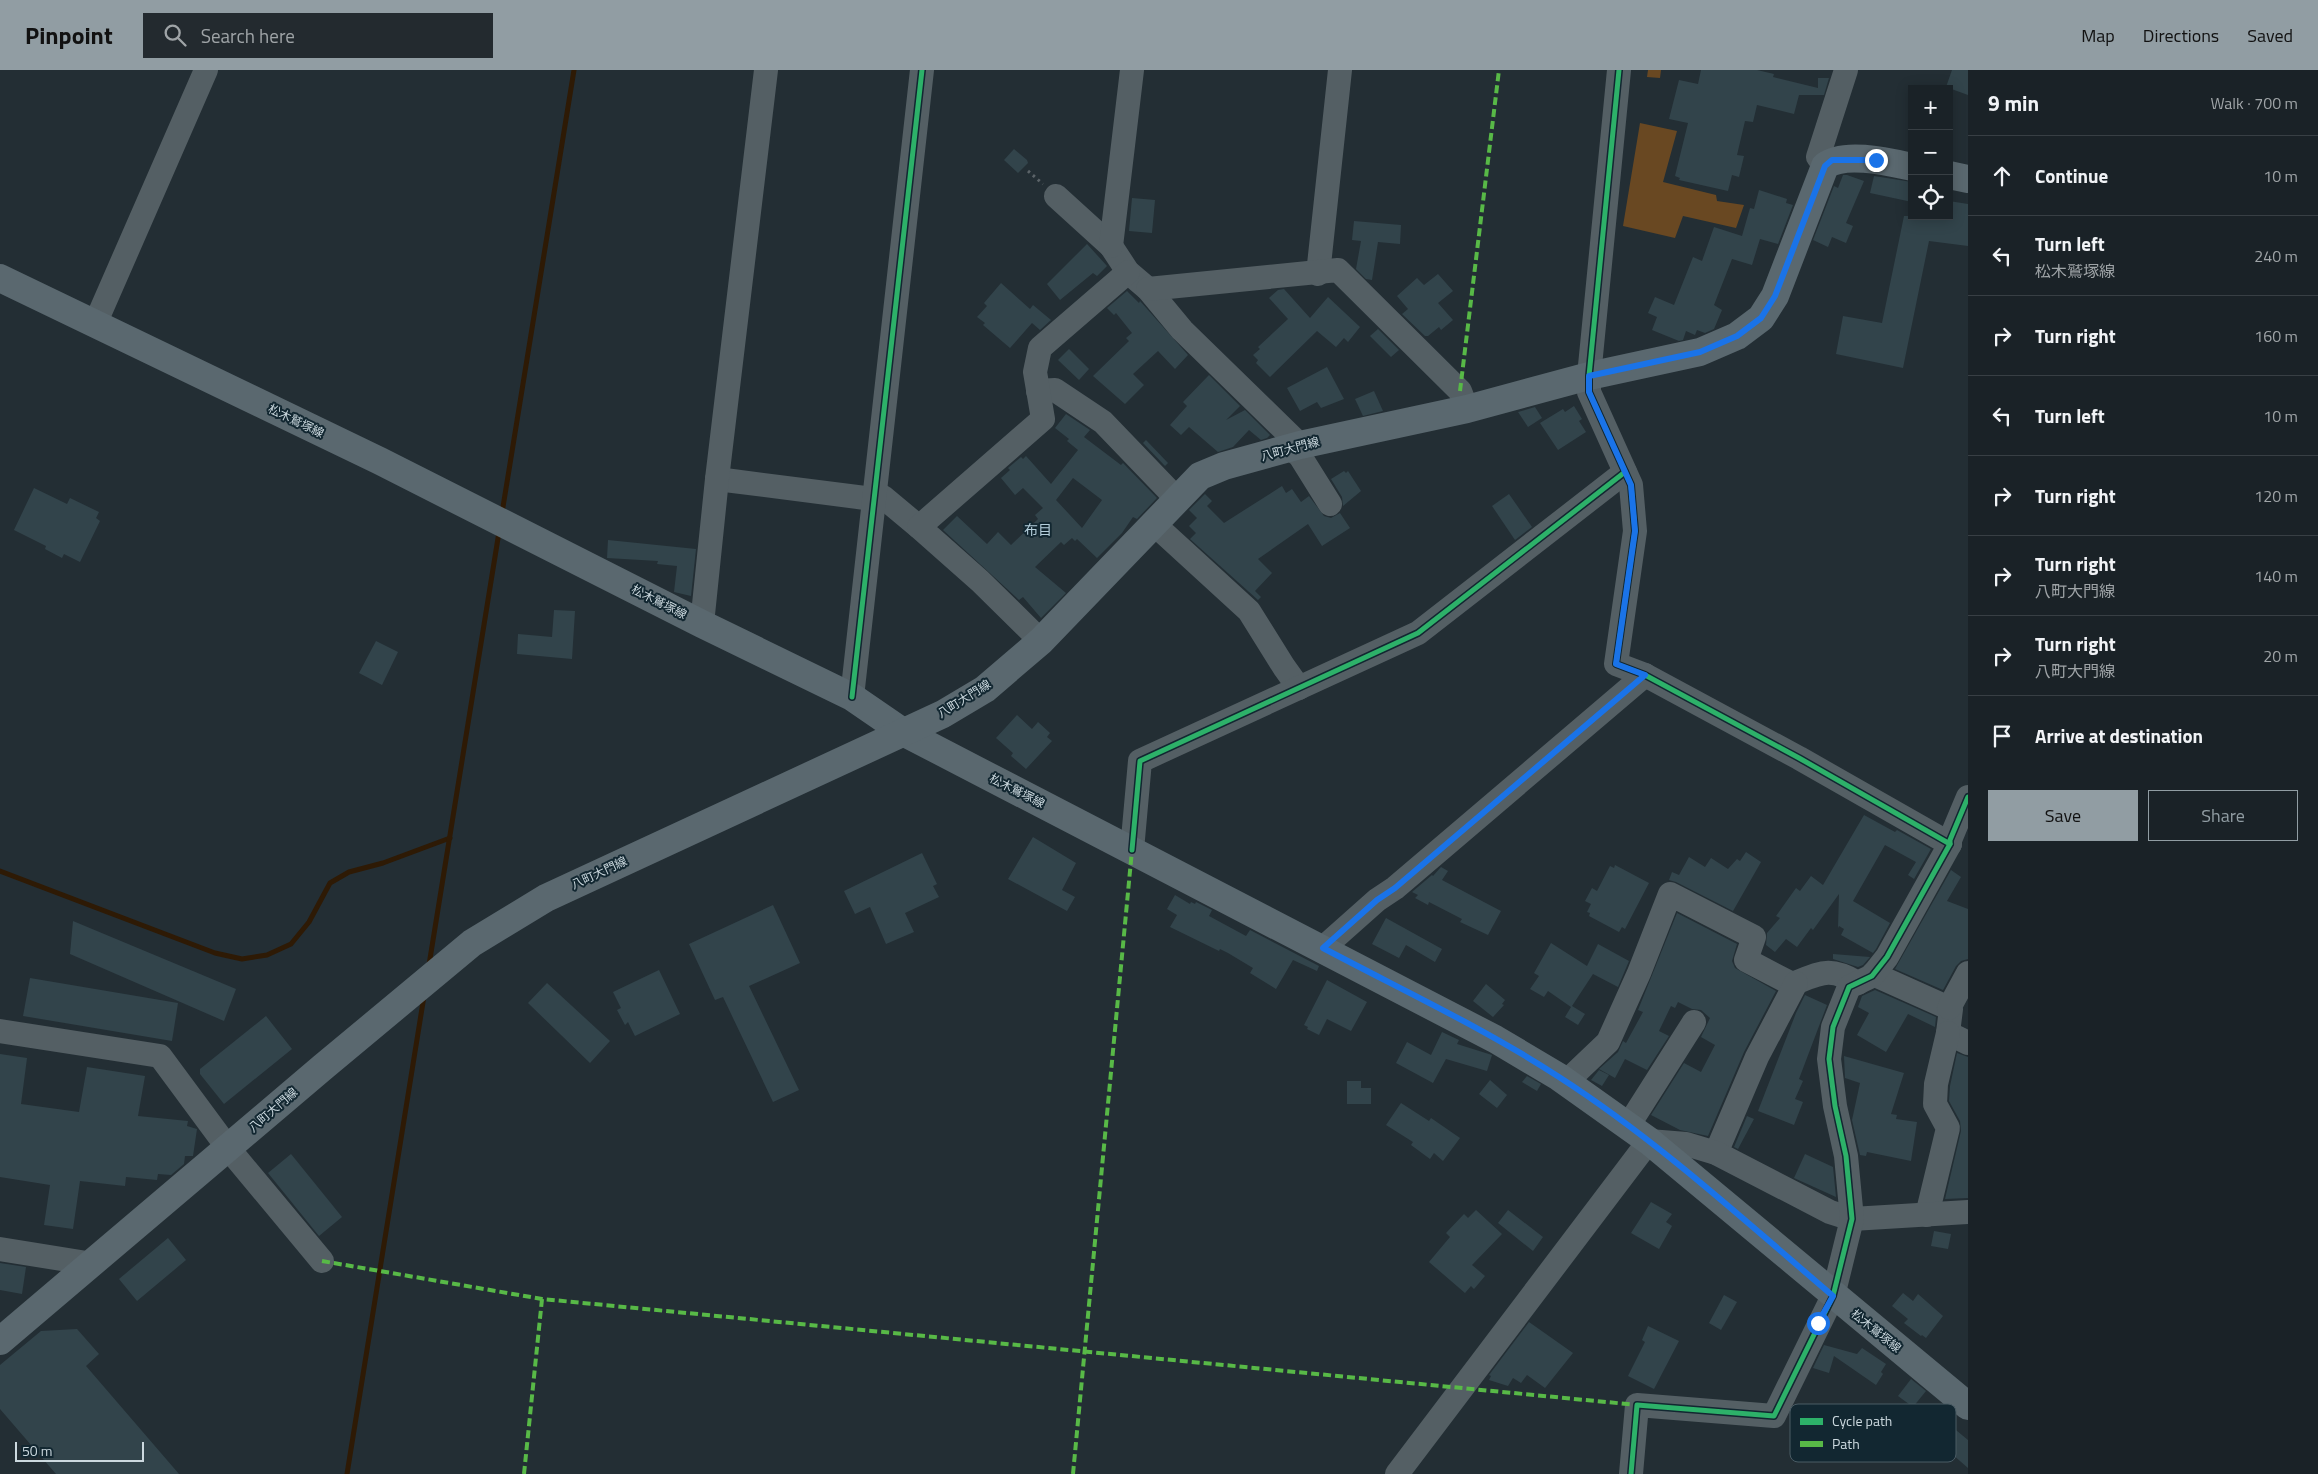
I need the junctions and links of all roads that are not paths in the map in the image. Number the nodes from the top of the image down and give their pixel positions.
1 (206, 70) edge
2 (766, 70) edge
3 (922, 70) edge
4 (1132, 70) edge
5 (1340, 70) edge
6 (1618, 70) edge
7 (1846, 70) edge
8 (1825, 166) junction
9 (1908, 166) edge
10 (1953, 176) edge
11 (1968, 179) edge
12 (1056, 196) dead end
13 (1111, 246) junction
14 (1128, 272) junction
15 (1318, 274) junction
16 (0, 278) edge
17 (1148, 289) junction
18 (95, 324) junction
19 (1589, 376) junction
20 (1038, 391) junction
21 (1467, 409) junction
22 (1295, 446) junction
23 (1626, 472) junction
24 (717, 479) junction
25 (874, 498) junction
26 (1177, 499) junction
27 (1330, 504) dead end
28 (1154, 524) junction
29 (919, 527) junction
30 (702, 624) junction
31 (1041, 641) junction
32 (1645, 675) junction
33 (1299, 688) junction
34 (852, 697) junction
35 (903, 732) junction
36 (1968, 797) edge
37 (1956, 844) edge
38 (1132, 850) junction
39 (1323, 948) junction
40 (1968, 973) edge
41 (1866, 979) junction
42 (1796, 983) junction
43 (1949, 1008) junction
44 (1694, 1022) dead end
45 (0, 1031) edge
46 (1958, 1038) edge
47 (1566, 1082) junction
48 (1639, 1133) junction
49 (228, 1148) junction
50 (1716, 1153) junction
51 (1968, 1212) edge
52 (1927, 1215) junction
53 (1852, 1219) junction
54 (0, 1249) edge
55 (322, 1261) dead end
56 (93, 1264) junction
57 (1833, 1296) junction
58 (0, 1341) edge
59 (1968, 1406) edge
60 (1397, 1474) edge
61 (1630, 1474) edge

1 - 18 street
2 - 24 street
3 - 25 street
4 - 13 street
5 - 15 street
6 - 19 street
7 - 8 street
8 - 9 main road
8 - 19 main road, 八町大門線
10 - 11 main road
12 - 13 street
13 - 14 street
14 - 17 street
14 - 20 street
15 - 17 street
15 - 21 street
16 - 18 main road, 松木鷲塚線
17 - 22 street
18 - 30 main road, 松木鷲塚線
19 - 21 main road, 八町大門線
19 - 23 street
20 - 26 street
20 - 29 street
21 - 22 main road, 八町大門線
22 - 26 main road, 八町大門線
22 - 27 street
23 - 32 street
23 - 33 street
24 - 25 street
24 - 30 street
25 - 29 street
25 - 34 street
26 - 28 main road, 八町大門線
28 - 31 main road, 八町大門線
28 - 33 street
29 - 31 street
30 - 34 main road, 松木鷲塚線
31 - 35 main road, 八町大門線
32 - 37 street
32 - 39 street
33 - 38 street
34 - 35 main road, 松木鷲塚線
35 - 38 main road, 松木鷲塚線
35 - 49 main road, 八町大門線
36 - 37 street
37 - 41 street
38 - 39 main road, 松木鷲塚線
39 - 47 main road, 松木鷲塚線
40 - 43 street
41 - 42 street
41 - 43 street
41 - 53 street
42 - 47 street
42 - 50 street
43 - 46 street
44 - 48 street
45 - 49 street
46 - 52 street
47 - 48 main road, 松木鷲塚線
48 - 50 street
48 - 57 main road, 松木鷲塚線
48 - 60 street
49 - 55 street
49 - 56 main road, 八町大門線
50 - 53 street
51 - 52 street
52 - 53 street
53 - 57 street
54 - 56 street
56 - 58 main road, 八町大門線
57 - 59 main road, 松木鷲塚線
57 - 61 street

